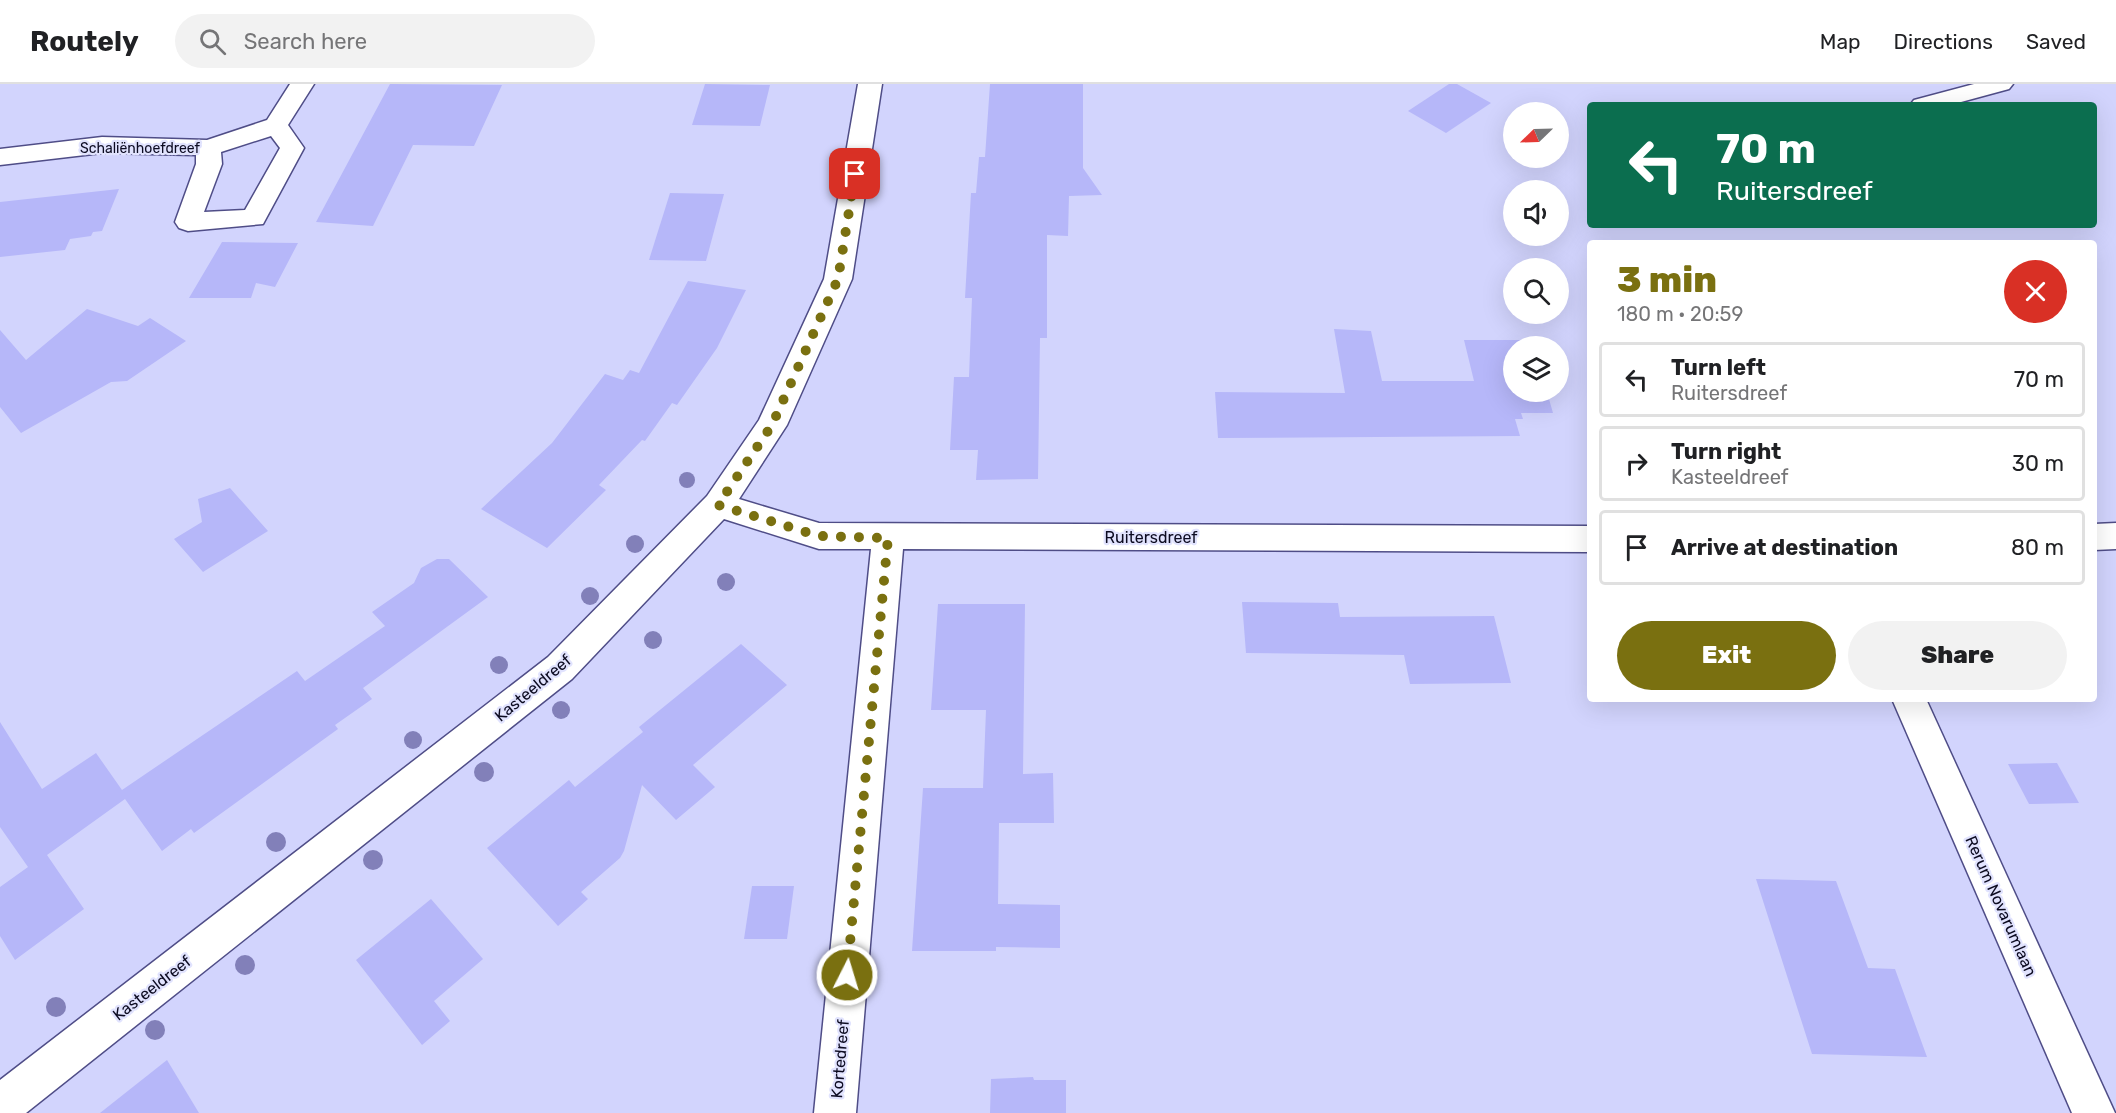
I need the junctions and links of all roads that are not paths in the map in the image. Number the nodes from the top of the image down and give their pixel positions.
1 (303, 84) edge
2 (870, 84) edge
3 (2001, 84) edge
4 (1933, 102) edge
5 (276, 125) junction
6 (208, 148) junction
7 (0, 157) edge
8 (718, 505) junction
9 (2116, 536) edge
10 (2097, 537) edge
11 (888, 538) junction
12 (1587, 540) edge
13 (1910, 702) edge
14 (0, 1107) edge
15 (834, 1113) edge
16 (2094, 1113) edge

1 - 5 street
2 - 8 street, Kasteeldreef
3 - 4 street
5 - 6 street, Schaliënhoefdreef
5 - 6 street, Schaliënhoefdreef
6 - 7 street, Schaliënhoefdreef
8 - 11 street, Ruitersdreef
8 - 14 street, Kasteeldreef
9 - 10 street
11 - 12 street, Ruitersdreef
11 - 15 street, Kortedreef
13 - 16 street, Rerum Novarumlaan

